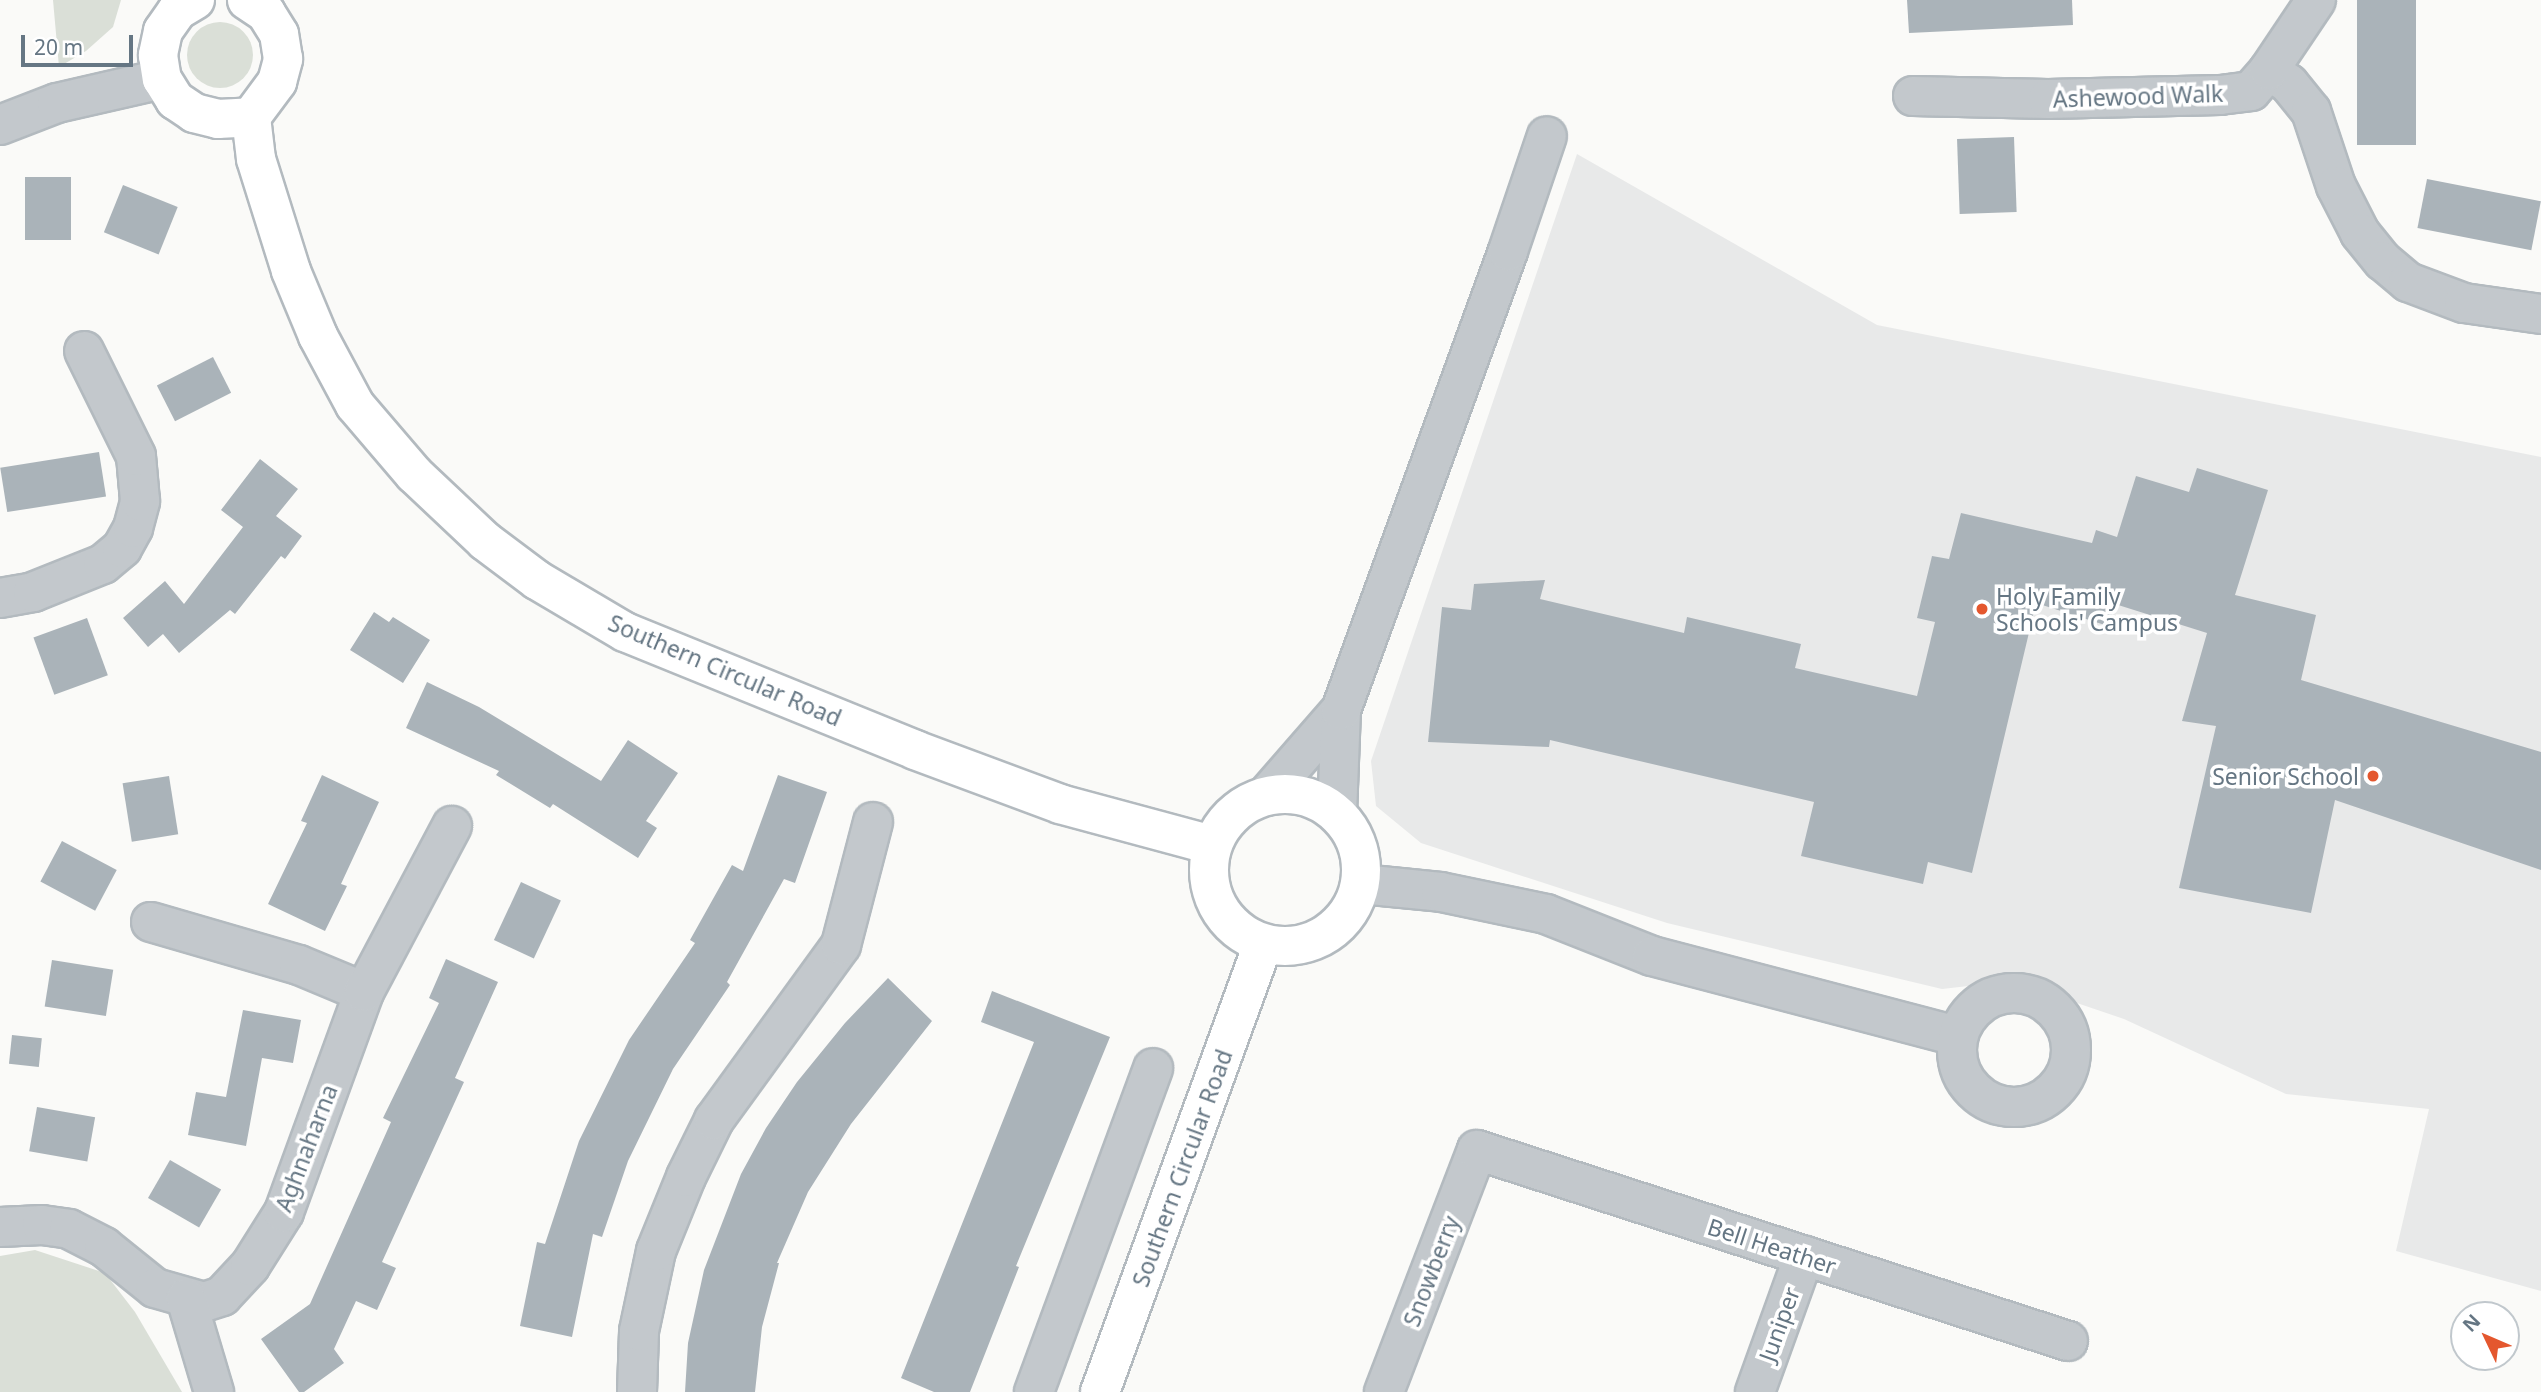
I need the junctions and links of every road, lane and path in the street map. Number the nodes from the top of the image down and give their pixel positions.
1 (195, 0) edge
2 (247, 0) edge
3 (2316, 0) edge
4 (2269, 70) junction
5 (162, 79) junction
6 (1913, 96) dead end
7 (251, 117) junction
8 (0, 125) edge
9 (1547, 136) dead end
10 (2541, 314) edge
11 (84, 351) dead end
12 (0, 598) edge
13 (1341, 710) junction
14 (1266, 796) junction
15 (1337, 814) junction
16 (873, 822) dead end
17 (452, 826) dead end
18 (1212, 845) junction
19 (1361, 884) junction
20 (151, 922) dead end
21 (1263, 944) junction
22 (364, 992) junction
23 (1958, 1036) dead end
24 (1153, 1068) dead end
25 (1477, 1150) joint
26 (0, 1227) edge
27 (1804, 1256) junction
28 (186, 1298) junction
29 (2068, 1341) dead end
30 (214, 1392) edge
31 (637, 1392) edge
32 (1034, 1392) edge
33 (1100, 1392) edge
34 (1384, 1392) edge
35 (1755, 1392) edge

1 - 5 main road
2 - 7 main road
3 - 4 street, Ashewood Walk
4 - 6 street, Ashewood Walk
4 - 10 street
5 - 7 main road
5 - 8 street
7 - 18 main road, Southern Circular Road
9 - 13 street
11 - 12 street
13 - 14 street
13 - 15 street
14 - 15 main road
14 - 18 main road
15 - 19 main road
16 - 31 street
17 - 22 street, Aghnaharna
18 - 21 main road
19 - 21 main road
19 - 23 street
20 - 22 street
21 - 33 main road, Southern Circular Road
22 - 28 street, Aghnaharna
24 - 32 street
25 - 27 street, Bell Heather
25 - 34 street, Snowberry
26 - 28 street, Aghnaharna
27 - 29 street, Bell Heather
27 - 35 street, Juniper
28 - 30 street

